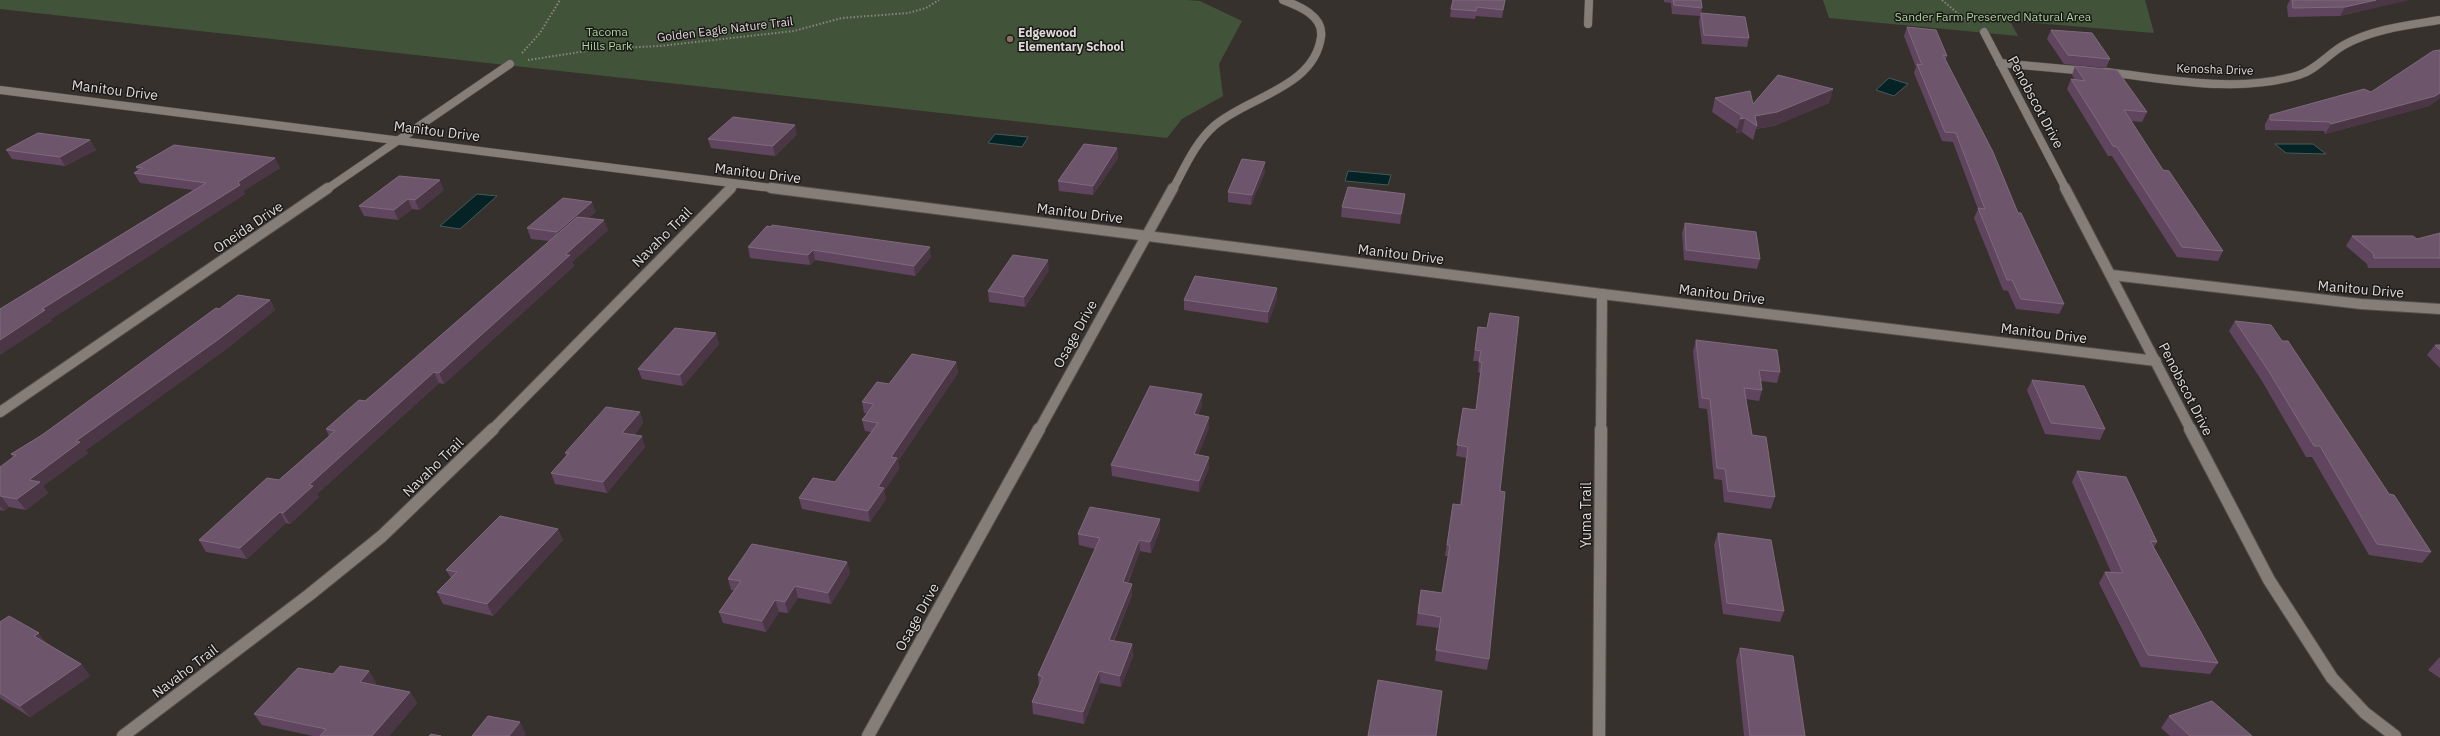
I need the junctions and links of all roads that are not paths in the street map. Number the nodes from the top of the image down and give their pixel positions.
1 (1283, 0) edge
2 (1589, 0) edge
3 (2440, 20) edge
4 (1588, 24) dead end
5 (1984, 32) road end
6 (2000, 63) junction
7 (510, 64) road end
8 (0, 90) edge
9 (399, 140) junction
10 (734, 185) junction
11 (1148, 235) junction
12 (2112, 275) junction
13 (1602, 294) junction
14 (2440, 309) edge
15 (2156, 361) junction
16 (0, 412) edge
17 (123, 736) edge
18 (868, 736) edge
19 (1599, 736) edge
20 (2395, 736) edge

1 - 11 street, Osage Drive
2 - 4 street
3 - 6 street, Kenosha Drive
5 - 6 street, Penobscot Drive
6 - 12 street, Penobscot Drive
7 - 9 street, Oneida Drive
8 - 9 street, Manitou Drive
9 - 10 street, Manitou Drive
9 - 16 street, Oneida Drive
10 - 11 street, Manitou Drive
10 - 17 street, Navaho Trail
11 - 13 street, Manitou Drive
11 - 18 street, Osage Drive
12 - 14 street, Manitou Drive
12 - 15 street, Penobscot Drive
13 - 15 street, Manitou Drive
13 - 19 street, Yuma Trail
15 - 20 street, Penobscot Drive

